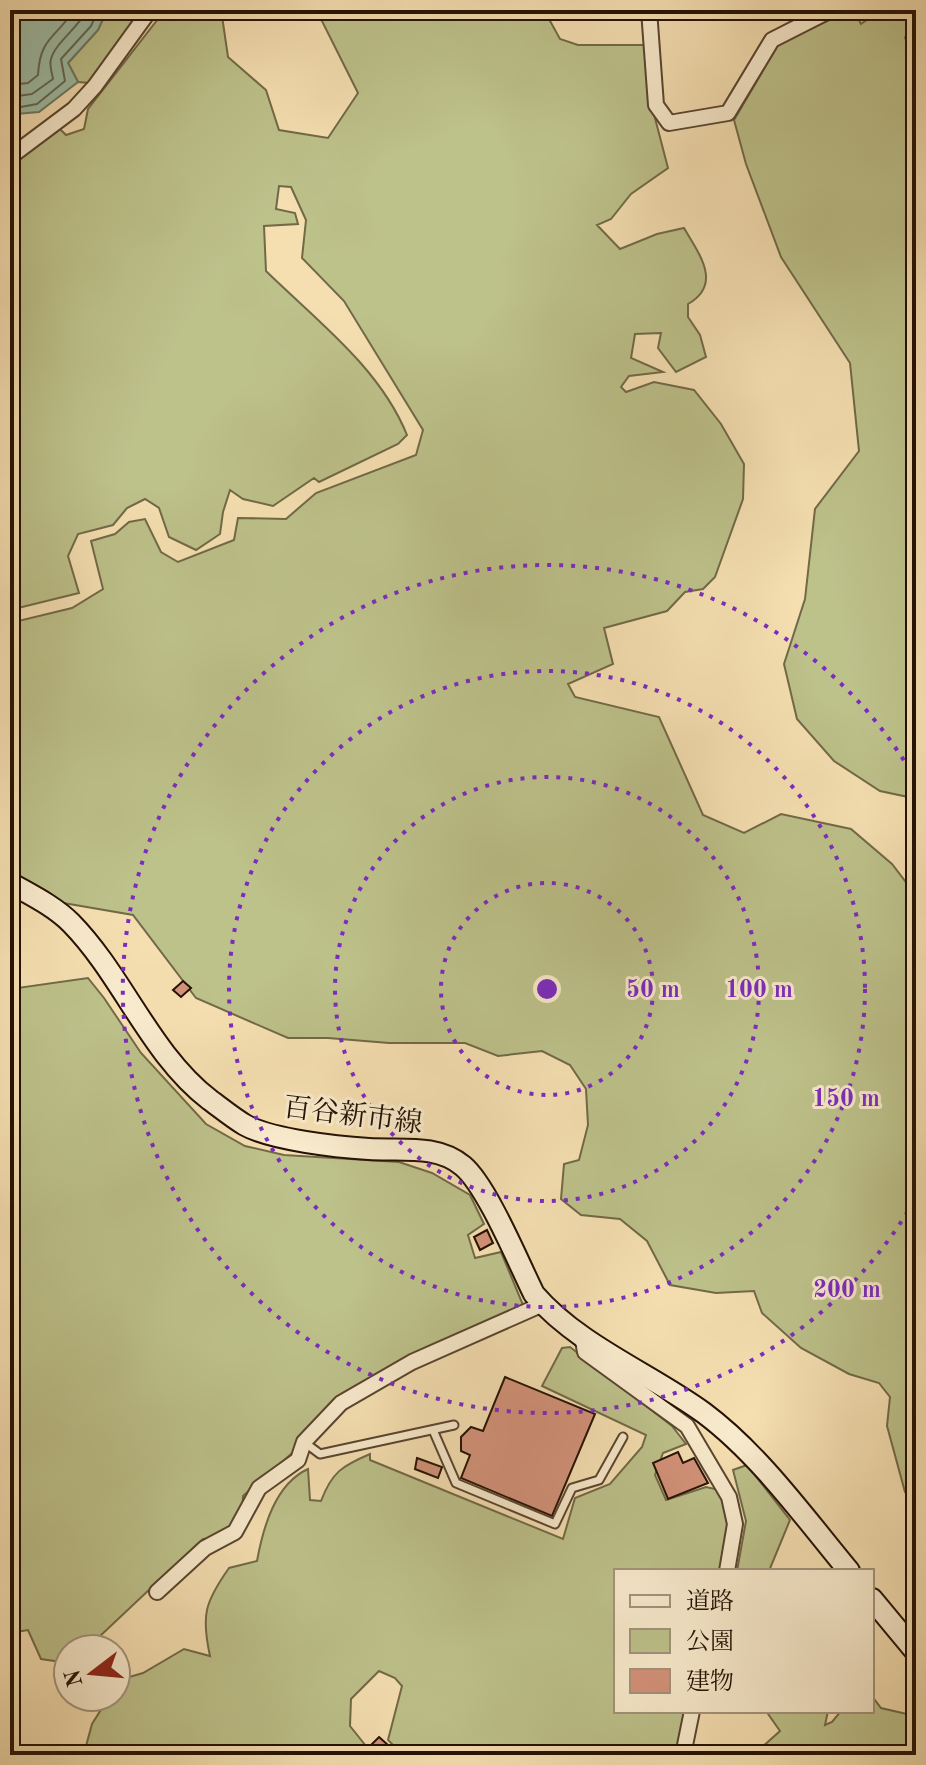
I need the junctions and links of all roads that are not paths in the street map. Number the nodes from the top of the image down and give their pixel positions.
1 (150, 10) edge
2 (649, 10) edge
3 (831, 10) edge
4 (10, 157) edge
5 (10, 883) edge
6 (543, 1304) junction
7 (582, 1335) junction
8 (454, 1425) dead end
9 (433, 1430) junction
10 (623, 1437) dead end
11 (304, 1442) junction
12 (727, 1569) edge
13 (847, 1569) edge
14 (157, 1592) dead end
15 (874, 1601) edge
16 (916, 1652) edge
17 (692, 1713) edge
18 (683, 1755) edge

1 - 4 street
2 - 3 street
5 - 6 main road, 百谷新市線
6 - 7 main road, 百谷新市線
6 - 11 street
7 - 12 street
7 - 13 main road, 百谷新市線
8 - 9 lane
9 - 10 lane
9 - 11 lane
11 - 14 street
15 - 16 main road
17 - 18 street

